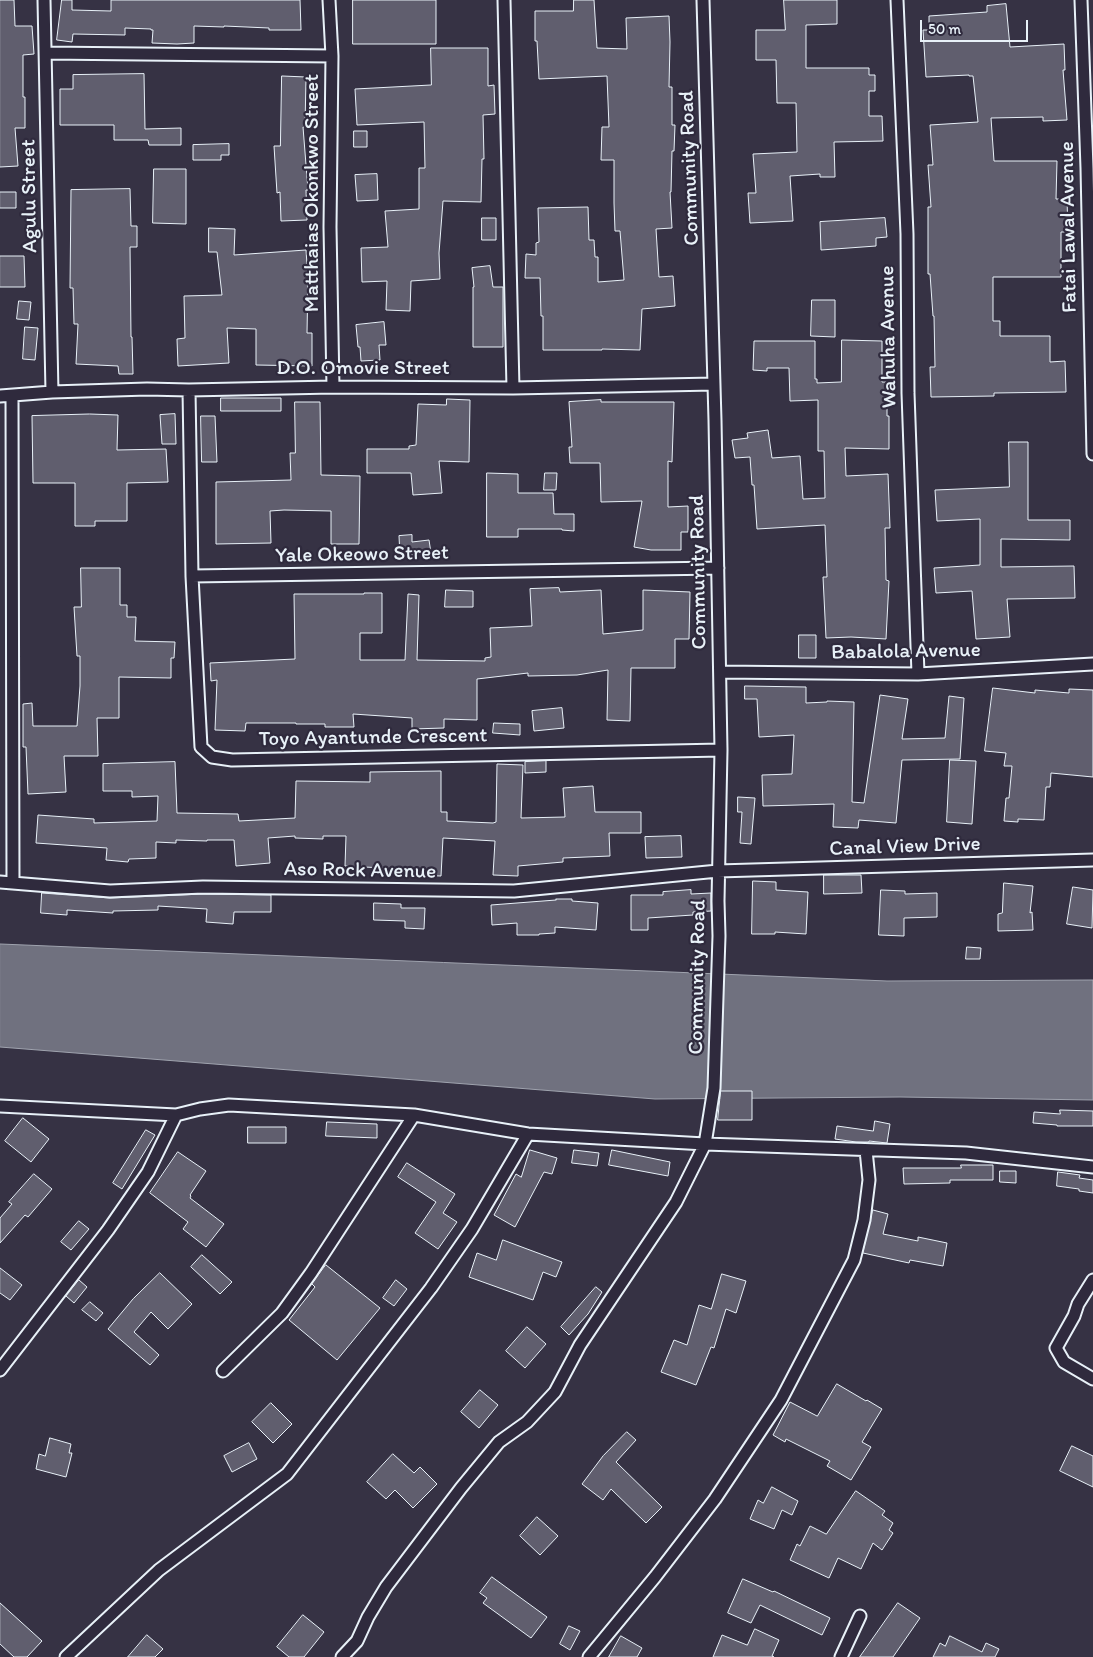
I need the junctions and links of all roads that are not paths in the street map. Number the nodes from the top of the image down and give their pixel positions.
1 (44, 0) edge
2 (329, 0) edge
3 (504, 0) edge
4 (703, 0) edge
5 (897, 0) edge
6 (1081, 0) edge
7 (46, 53) junction
8 (332, 56) junction
9 (1090, 168) edge
10 (1092, 351) edge
11 (714, 384) junction
12 (333, 386) junction
13 (513, 388) junction
14 (189, 390) junction
15 (52, 392) junction
16 (0, 396) edge
17 (12, 396) junction
18 (1093, 454) edge
19 (718, 568) junction
20 (192, 576) junction
21 (1093, 664) edge
22 (720, 672) junction
23 (918, 674) junction
24 (721, 750) junction
25 (1093, 860) edge
26 (718, 871) junction
27 (0, 882) edge
28 (13, 883) junction
29 (0, 1106) edge
30 (176, 1115) junction
31 (414, 1115) junction
32 (528, 1134) junction
33 (705, 1144) junction
34 (866, 1150) junction
35 (1093, 1168) edge
36 (1093, 1280) edge
37 (0, 1370) edge
38 (223, 1371) dead end
39 (1093, 1379) edge
40 (860, 1616) dead end
41 (66, 1657) edge
42 (342, 1657) edge
43 (589, 1657) edge
44 (841, 1657) edge

1 - 7 street, Agulu Street
2 - 8 street, Matthaias Okonkwo Street
3 - 13 street
4 - 11 street, Community Road
5 - 23 street, Wahuha Avenue
6 - 9 street, Fatai Lawal Avenue
7 - 8 street
7 - 15 street, Agulu Street
8 - 12 street, Matthaias Okonkwo Street
9 - 10 street, Fatai Lawal Avenue
10 - 18 street, Fatai Lawal Avenue
11 - 13 street, D.O. Omovie Street
11 - 19 street, Community Road
12 - 13 street, D.O. Omovie Street
12 - 14 street, D.O. Omovie Street
14 - 15 street, D.O. Omovie Street
14 - 20 street
15 - 17 street, D.O. Omovie Street
16 - 17 street, D.O. Omovie Street
17 - 28 street
19 - 20 street, Yale Okeowo Street
19 - 22 street, Community Road
20 - 24 street, Toyo Ayantunde Crescent
21 - 23 street, Babalola Avenue
22 - 23 street, Babalola Avenue
22 - 24 street, Community Road
24 - 26 street, Community Road
25 - 26 street, Canal View Drive
26 - 28 street, Aso Rock Avenue
26 - 33 street, Community Road
27 - 28 street, Aso Rock Avenue
29 - 30 street
30 - 31 street
30 - 37 street
31 - 32 street
31 - 38 street
32 - 33 street
32 - 41 street
33 - 34 street
33 - 42 street, Community Road
34 - 35 street
34 - 43 street
36 - 39 street
40 - 44 street

